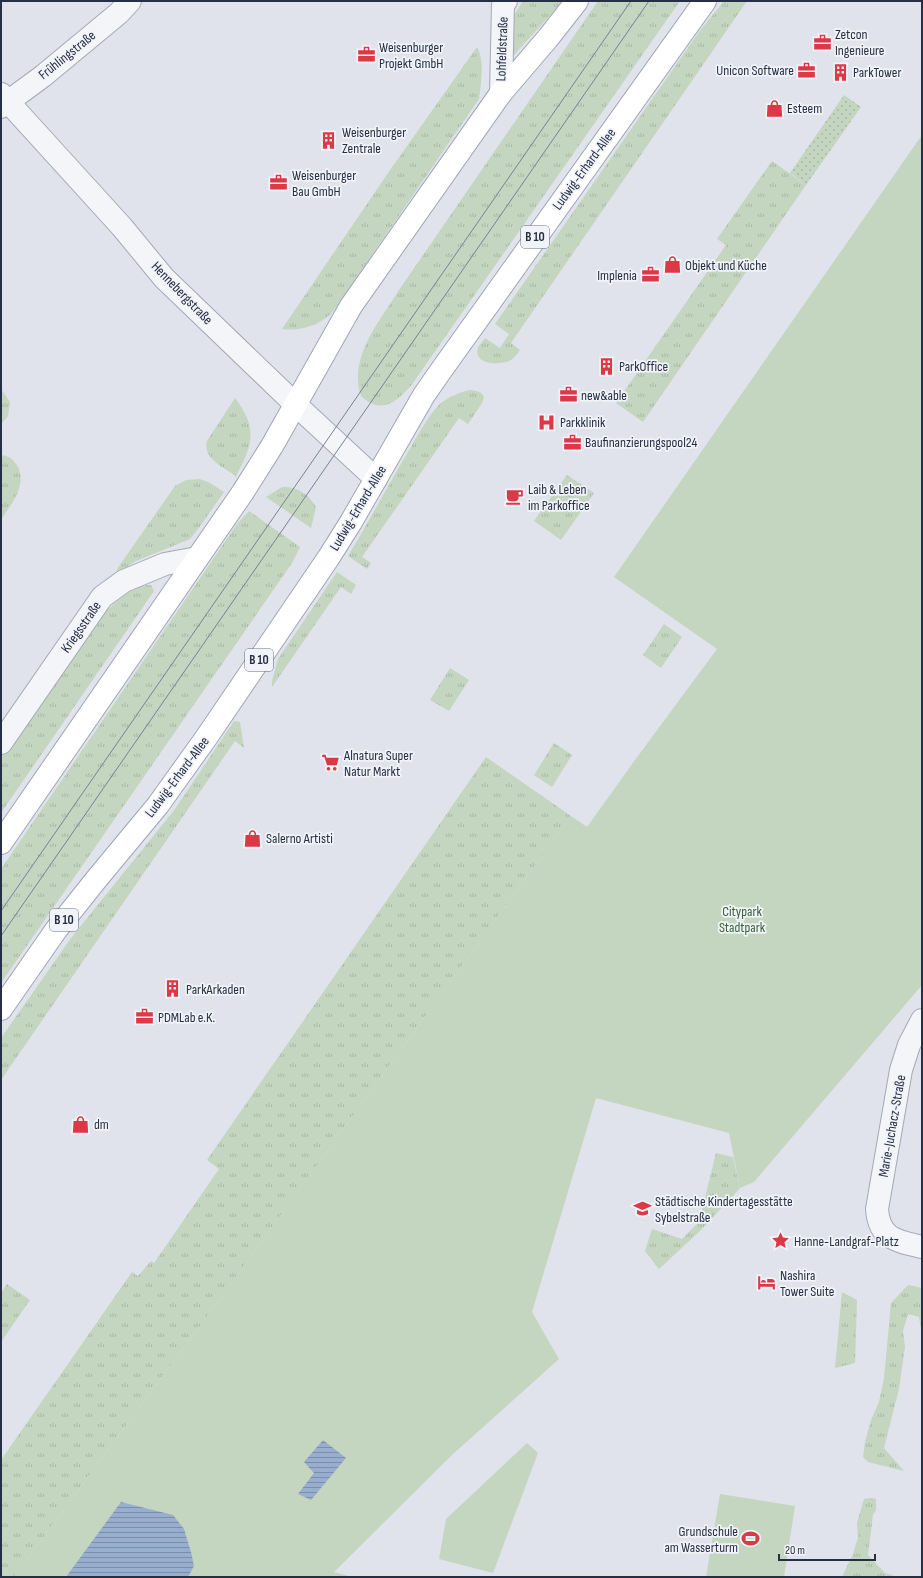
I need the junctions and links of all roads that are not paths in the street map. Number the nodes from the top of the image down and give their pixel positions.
1 (130, 1) edge
2 (577, 1) edge
3 (705, 1) edge
4 (502, 2) edge
5 (501, 93) junction
6 (4, 100) edge
7 (295, 404) junction
8 (376, 479) junction
9 (197, 558) junction
10 (1, 743) edge
11 (1, 843) edge
12 (1, 1009) edge
13 (922, 1020) edge
14 (922, 1247) edge

1 - 6 street, Frühlingstraße
2 - 5 main road
3 - 8 main road, Ludwig-Erhard-Allee / B 10
4 - 5 street, Lohfeldstraße
5 - 7 main road
6 - 7 street, Hennebergstraße
7 - 8 street, Hennebergstraße
7 - 9 main road
8 - 12 main road, Ludwig-Erhard-Allee / B 10
9 - 10 street, Kriegsstraße
9 - 11 main road
13 - 14 street, Marie-Juchacz-Straße

